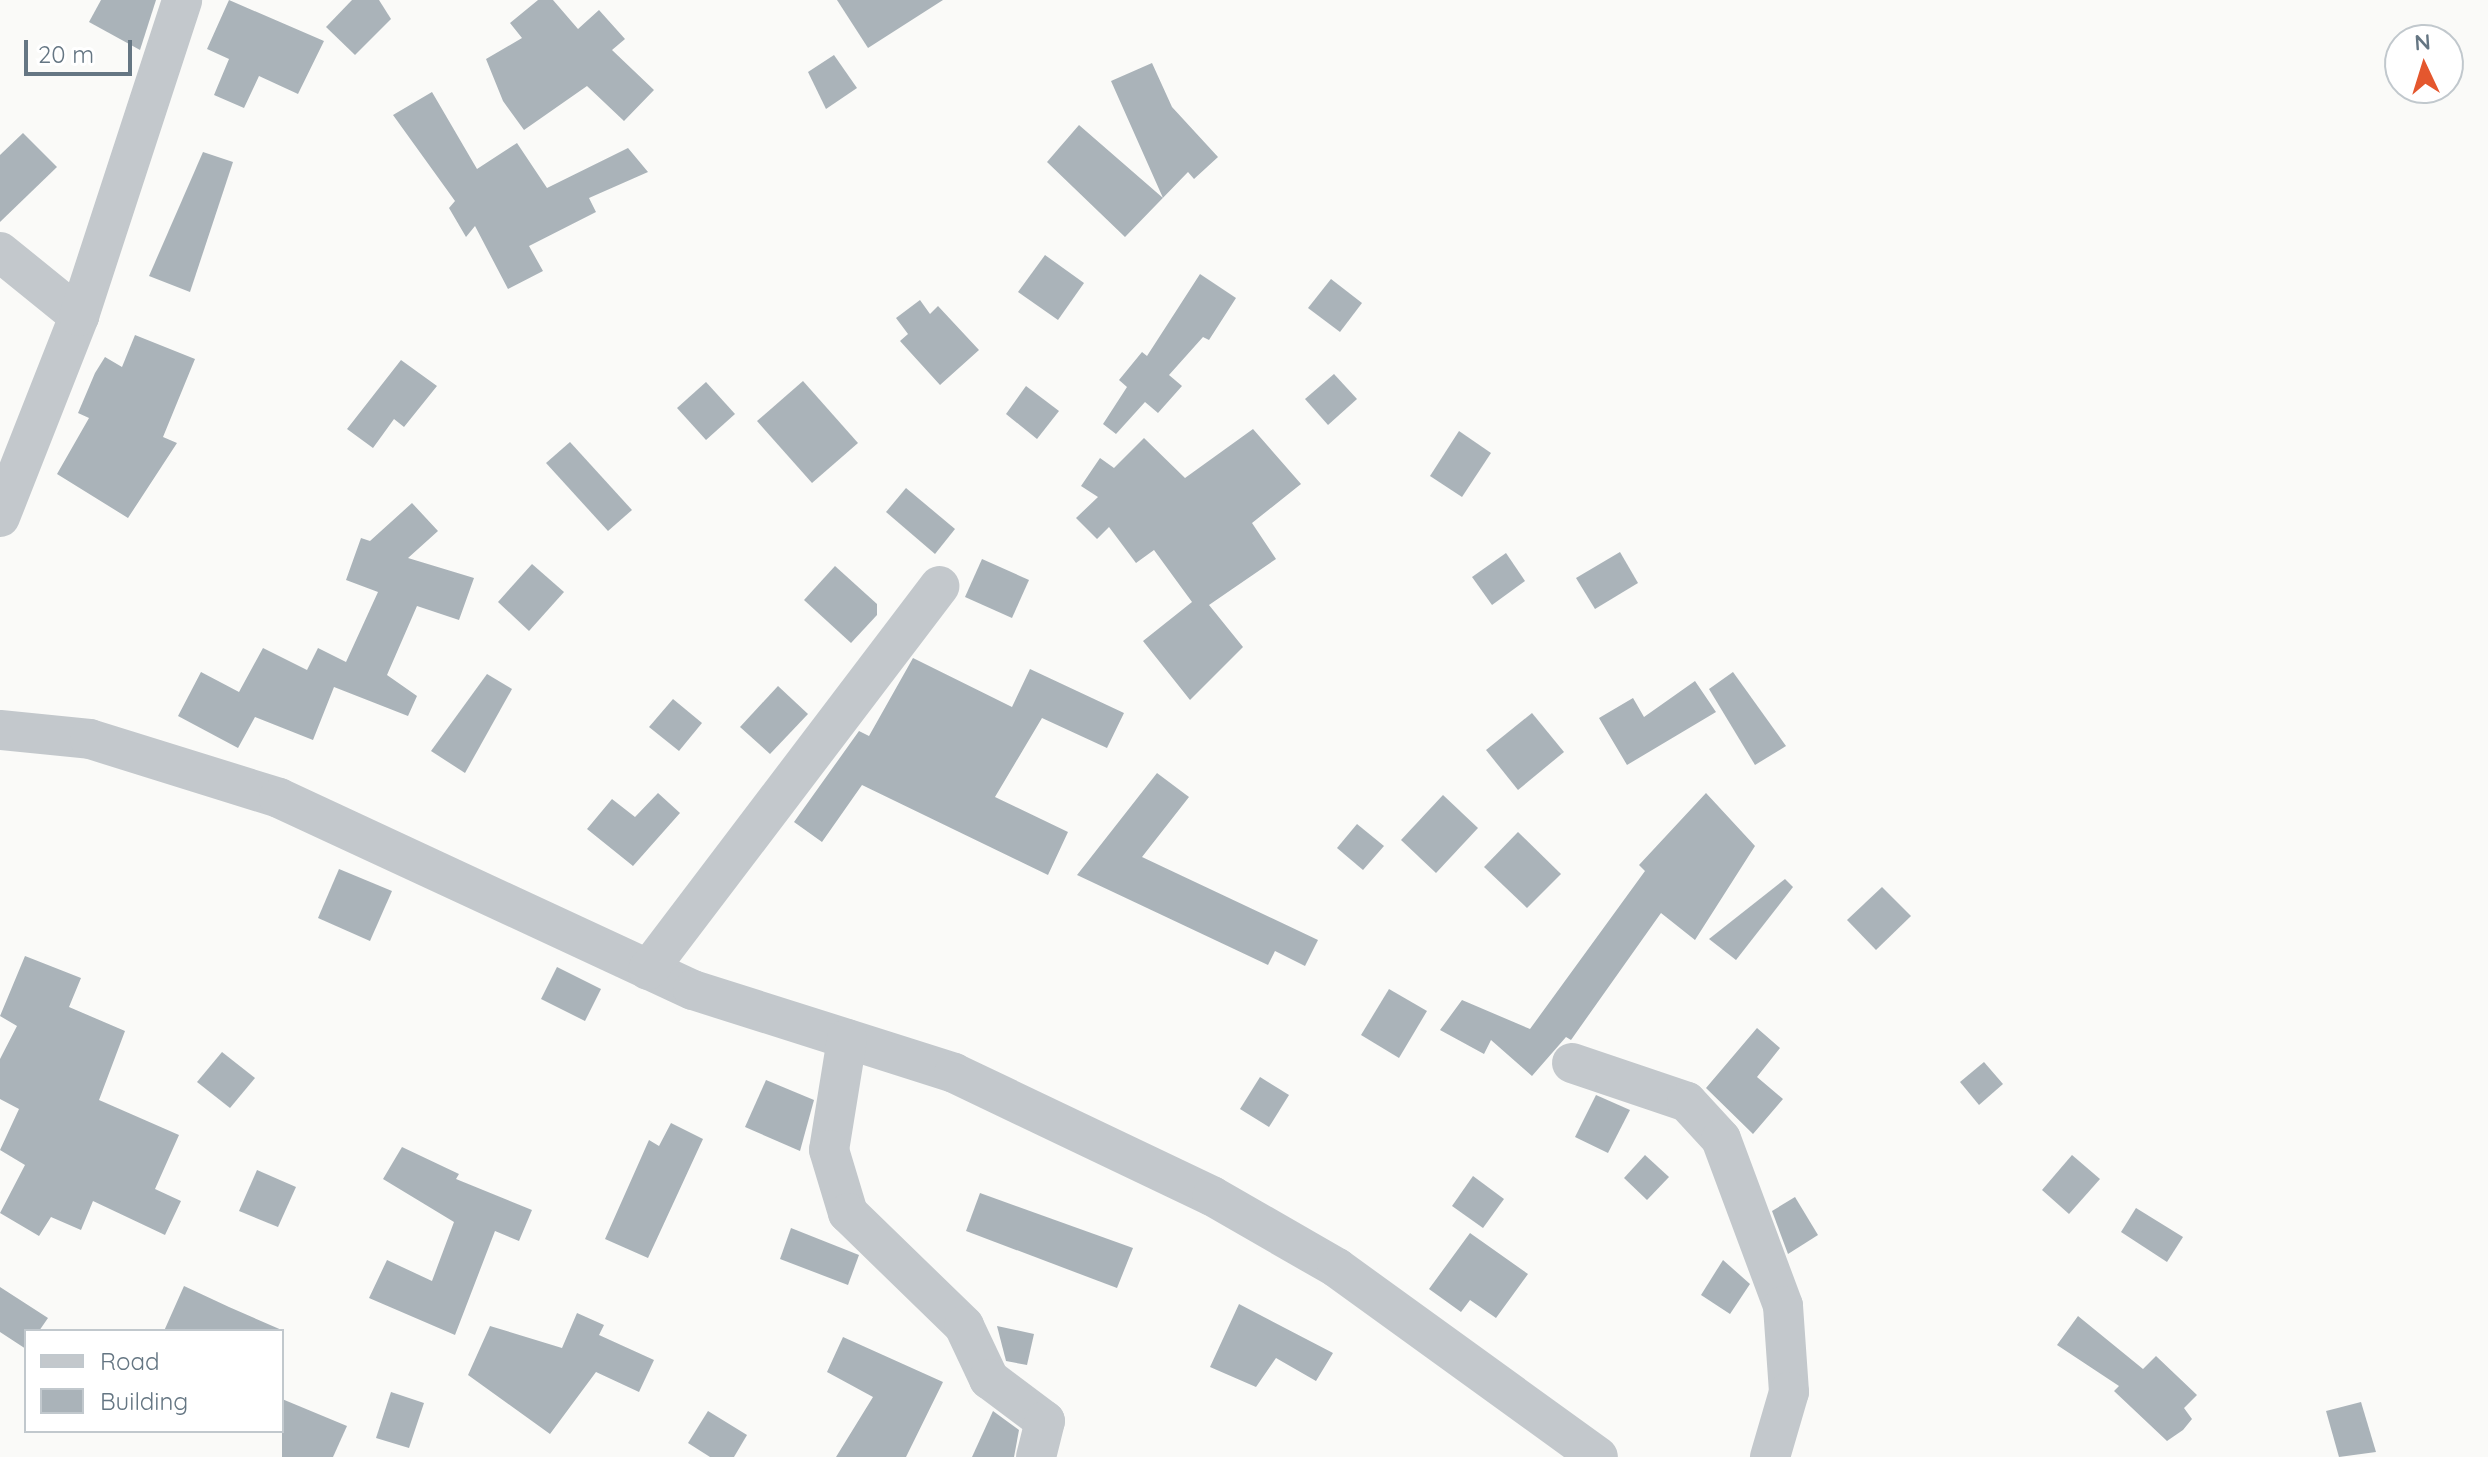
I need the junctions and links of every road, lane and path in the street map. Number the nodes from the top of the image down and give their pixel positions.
1 (182, 0) edge
2 (0, 252) edge
3 (79, 316) junction
4 (0, 517) edge
5 (939, 586) dead end
6 (0, 730) edge
7 (648, 970) junction
8 (847, 1039) junction
9 (1572, 1063) dead end
10 (1036, 1457) edge
11 (1598, 1457) edge
12 (1770, 1457) edge

1 - 3 street
2 - 3 street
3 - 4 street
5 - 7 street
6 - 7 street
7 - 8 street
8 - 10 street
8 - 11 street
9 - 12 street

